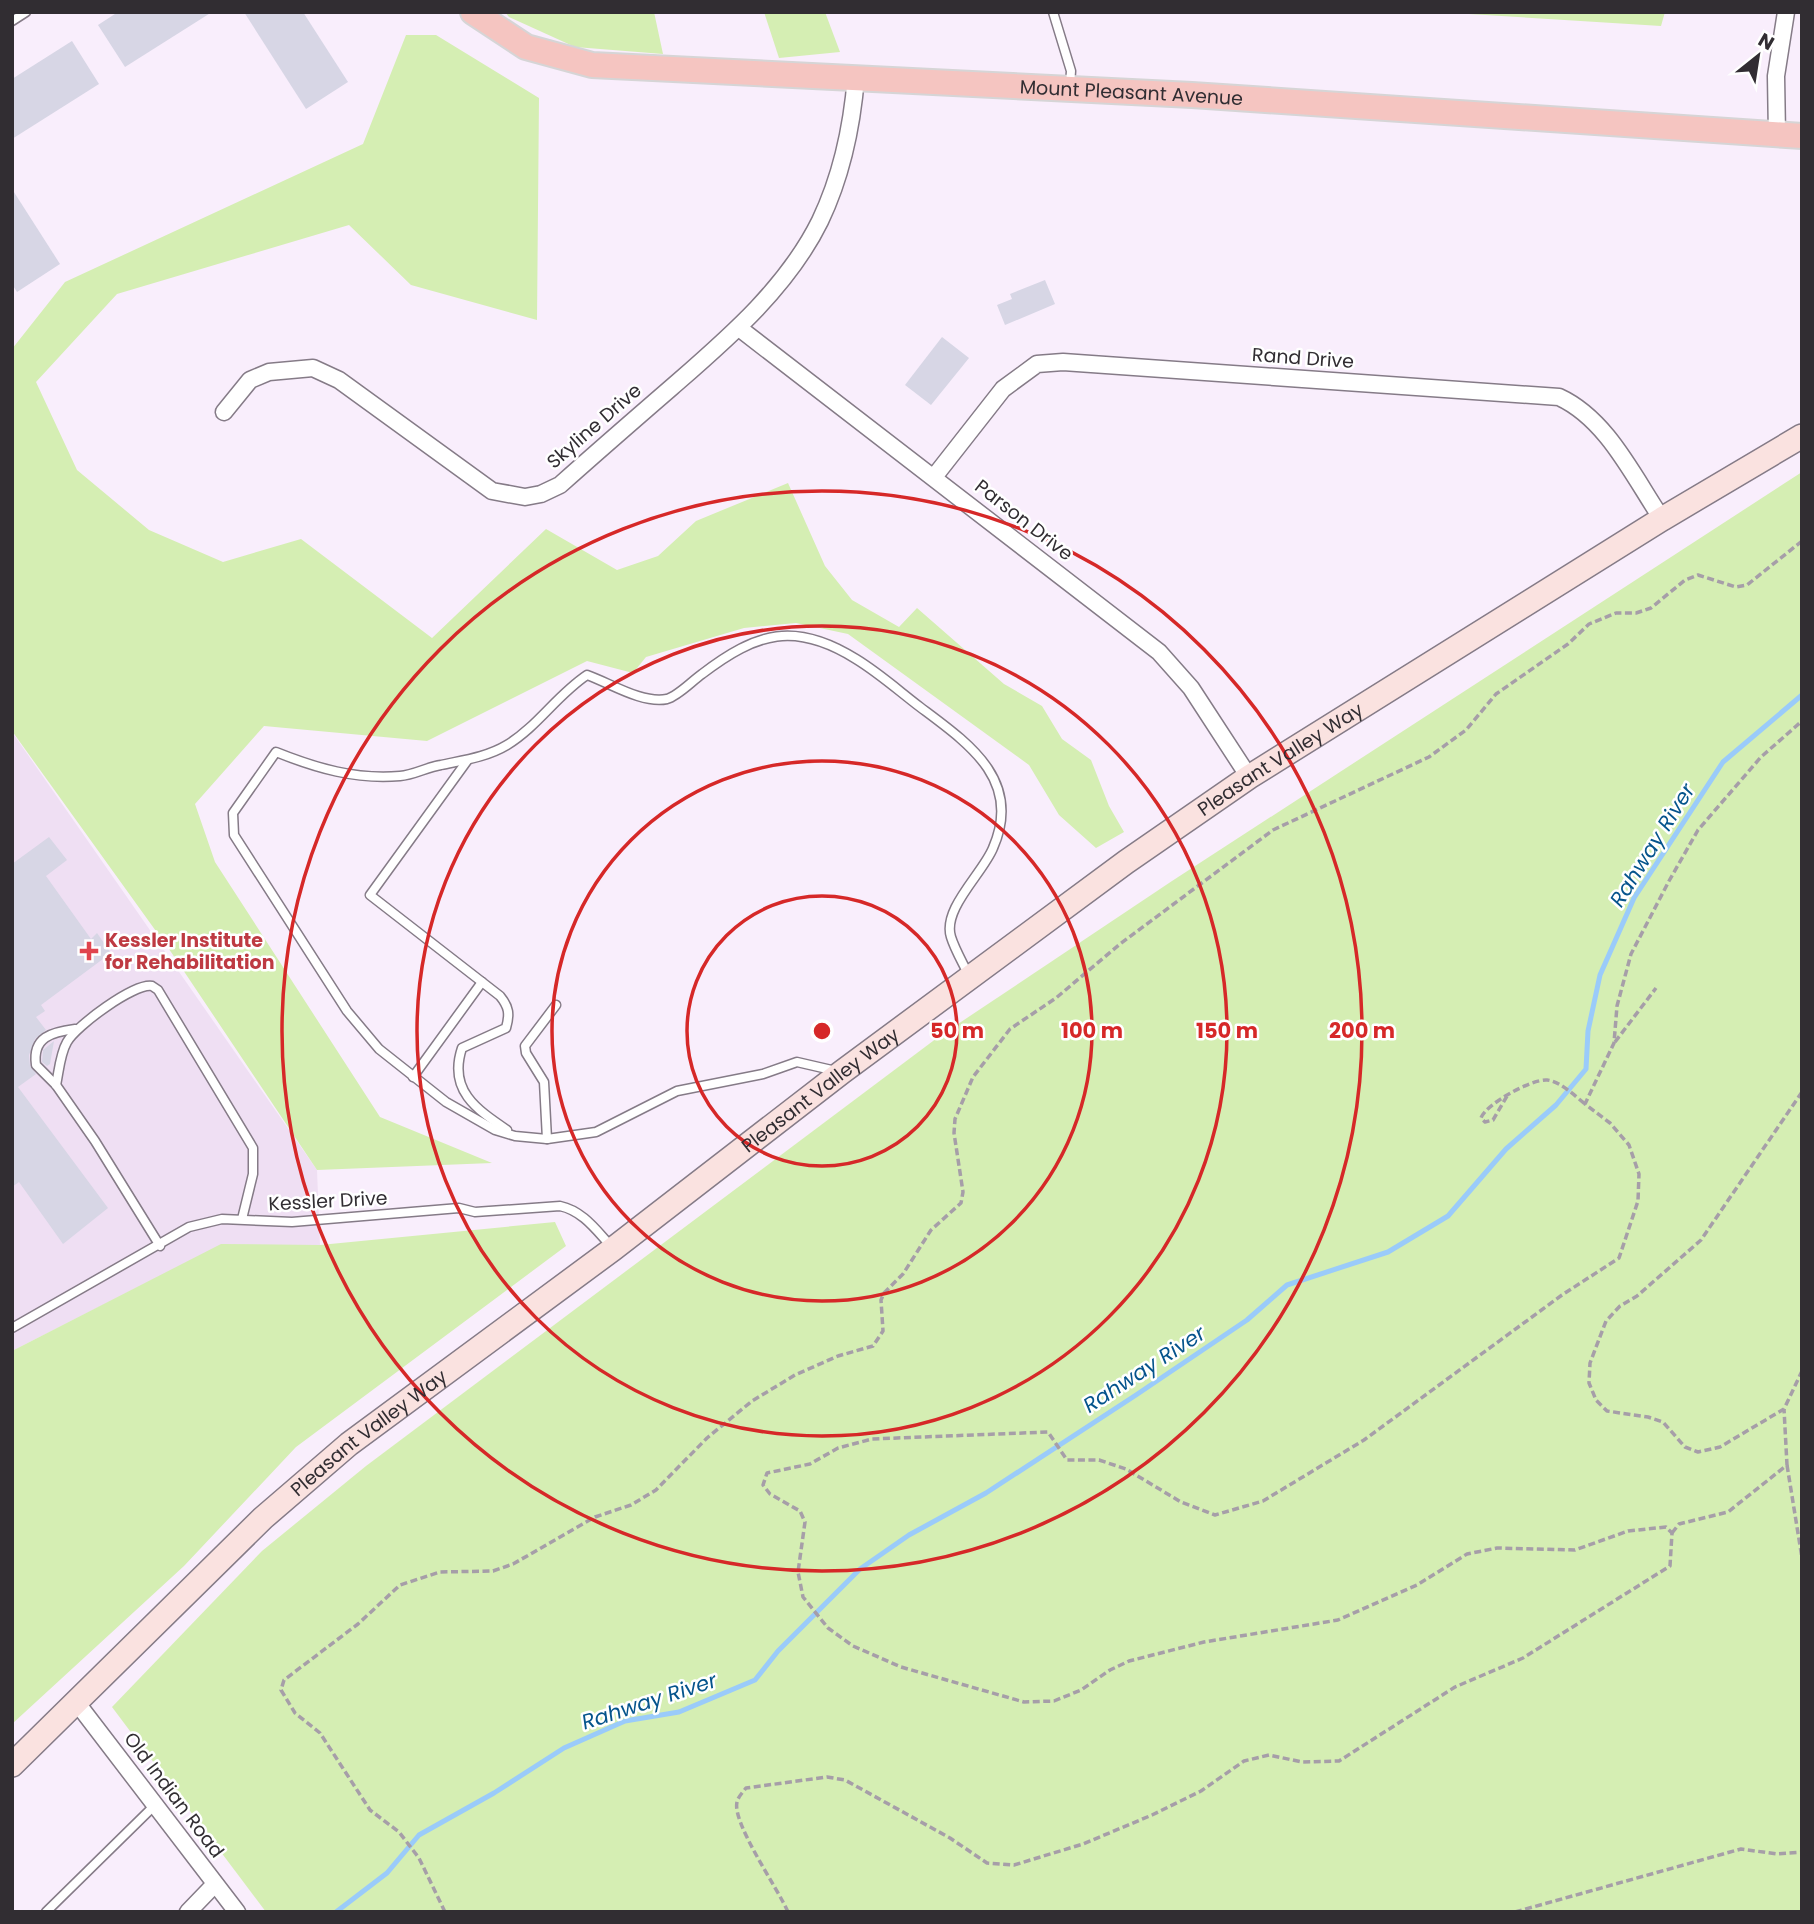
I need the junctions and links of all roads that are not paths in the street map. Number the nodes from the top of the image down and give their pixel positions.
1 (26, 12) edge
2 (473, 12) edge
3 (1053, 12) edge
4 (1786, 12) edge
5 (12, 21) edge
6 (856, 77) junction
7 (1070, 88) junction
8 (1777, 135) junction
9 (1802, 136) edge
10 (739, 328) junction
11 (224, 412) dead end
12 (1802, 436) edge
13 (934, 477) junction
14 (1662, 519) junction
15 (467, 761) junction
16 (1249, 777) junction
17 (971, 979) junction
18 (482, 982) junction
19 (556, 1005) dead end
20 (75, 1029) junction
21 (842, 1072) junction
22 (413, 1077) junction
23 (56, 1085) junction
24 (515, 1136) junction
25 (547, 1139) junction
26 (242, 1219) junction
27 (160, 1246) junction
28 (613, 1249) junction
29 (12, 1328) edge
30 (77, 1703) junction
31 (12, 1765) edge
32 (155, 1805) junction
33 (215, 1884) junction
34 (46, 1912) edge
35 (188, 1912) edge
36 (237, 1912) edge

1 - 5 lane
2 - 6 main road, Mount Pleasant Avenue
3 - 7 lane
4 - 8 street
6 - 7 main road, Mount Pleasant Avenue
6 - 10 street, Skyline Drive
7 - 8 main road, Mount Pleasant Avenue
8 - 9 main road, Mount Pleasant Avenue
10 - 11 street, Skyline Drive
10 - 13 street, Parson Drive
12 - 14 main road, Pleasant Valley Way
13 - 14 street, Rand Drive
13 - 16 street, Parson Drive
14 - 16 main road, Pleasant Valley Way
15 - 17 lane
15 - 18 lane
15 - 22 lane
16 - 17 main road, Pleasant Valley Way
17 - 21 main road, Pleasant Valley Way
18 - 22 lane
18 - 24 lane
19 - 25 lane
20 - 23 lane
20 - 23 lane
20 - 26 lane
21 - 25 lane
21 - 28 main road, Pleasant Valley Way
22 - 24 lane
23 - 27 lane
24 - 25 lane
26 - 27 lane, Kessler Drive
26 - 28 lane, Kessler Drive
27 - 29 lane, Kessler Drive
28 - 30 main road, Pleasant Valley Way
30 - 31 main road, Pleasant Valley Way
30 - 32 street, Old Indian Road
32 - 33 street, Old Indian Road
32 - 34 lane
33 - 35 street
33 - 36 street, Old Indian Road

